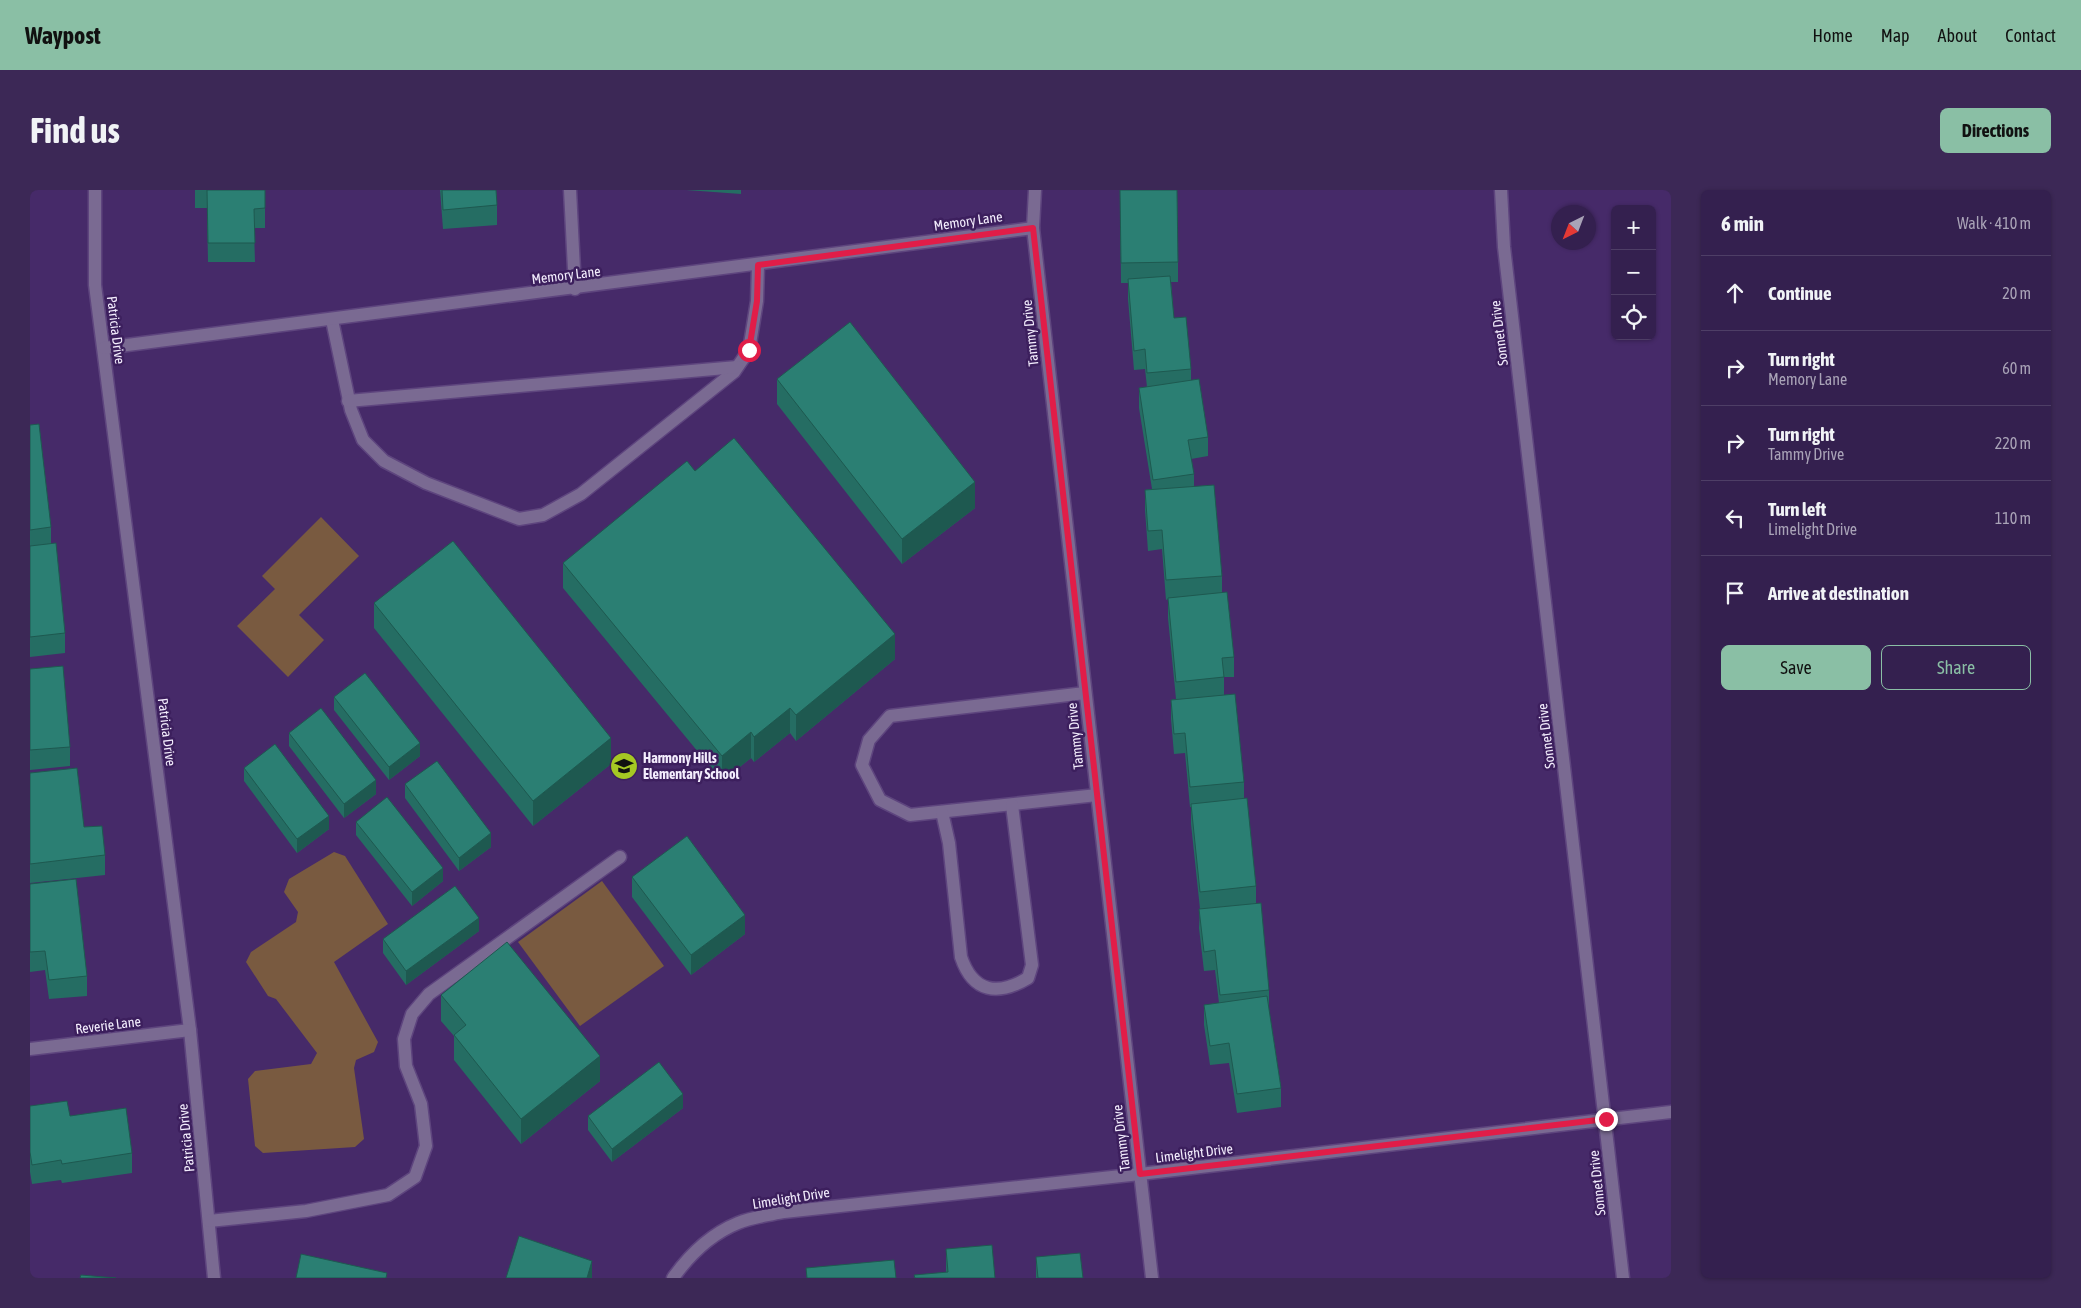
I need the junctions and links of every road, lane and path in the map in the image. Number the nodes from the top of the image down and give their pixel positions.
1 (95, 190) edge
2 (570, 190) edge
3 (1035, 190) edge
4 (1501, 190) edge
5 (1033, 228) junction
6 (758, 265) junction
7 (575, 289) junction
8 (332, 320) junction
9 (104, 348) junction
10 (737, 367) junction
11 (348, 401) junction
12 (1086, 693) junction
13 (1097, 795) junction
14 (1012, 805) junction
15 (942, 812) junction
16 (620, 857) dead end
17 (190, 1030) junction
18 (30, 1049) edge
19 (1671, 1112) edge
20 (1606, 1119) junction
21 (1140, 1174) junction
22 (209, 1221) junction
23 (214, 1278) edge
24 (674, 1278) edge
25 (1152, 1278) edge
26 (1623, 1278) edge

1 - 9 street, Patricia Drive
2 - 7 street
3 - 5 street, Tammy Drive
4 - 20 street, Sonnet Drive
5 - 6 street, Memory Lane
5 - 12 street, Tammy Drive
6 - 7 street, Memory Lane
6 - 10 street
7 - 8 street, Memory Lane
8 - 9 street, Memory Lane
8 - 11 street
9 - 17 street, Patricia Drive
10 - 11 street
10 - 11 street
12 - 13 street, Tammy Drive
12 - 15 street
13 - 14 street
13 - 21 street, Tammy Drive
14 - 15 street
14 - 15 street
16 - 22 street
17 - 18 street, Reverie Lane
17 - 22 street, Patricia Drive
19 - 20 street, Limelight Drive
20 - 21 street, Limelight Drive
20 - 26 street, Sonnet Drive
21 - 24 street, Limelight Drive
21 - 25 street, Tammy Drive
22 - 23 street, Patricia Drive

